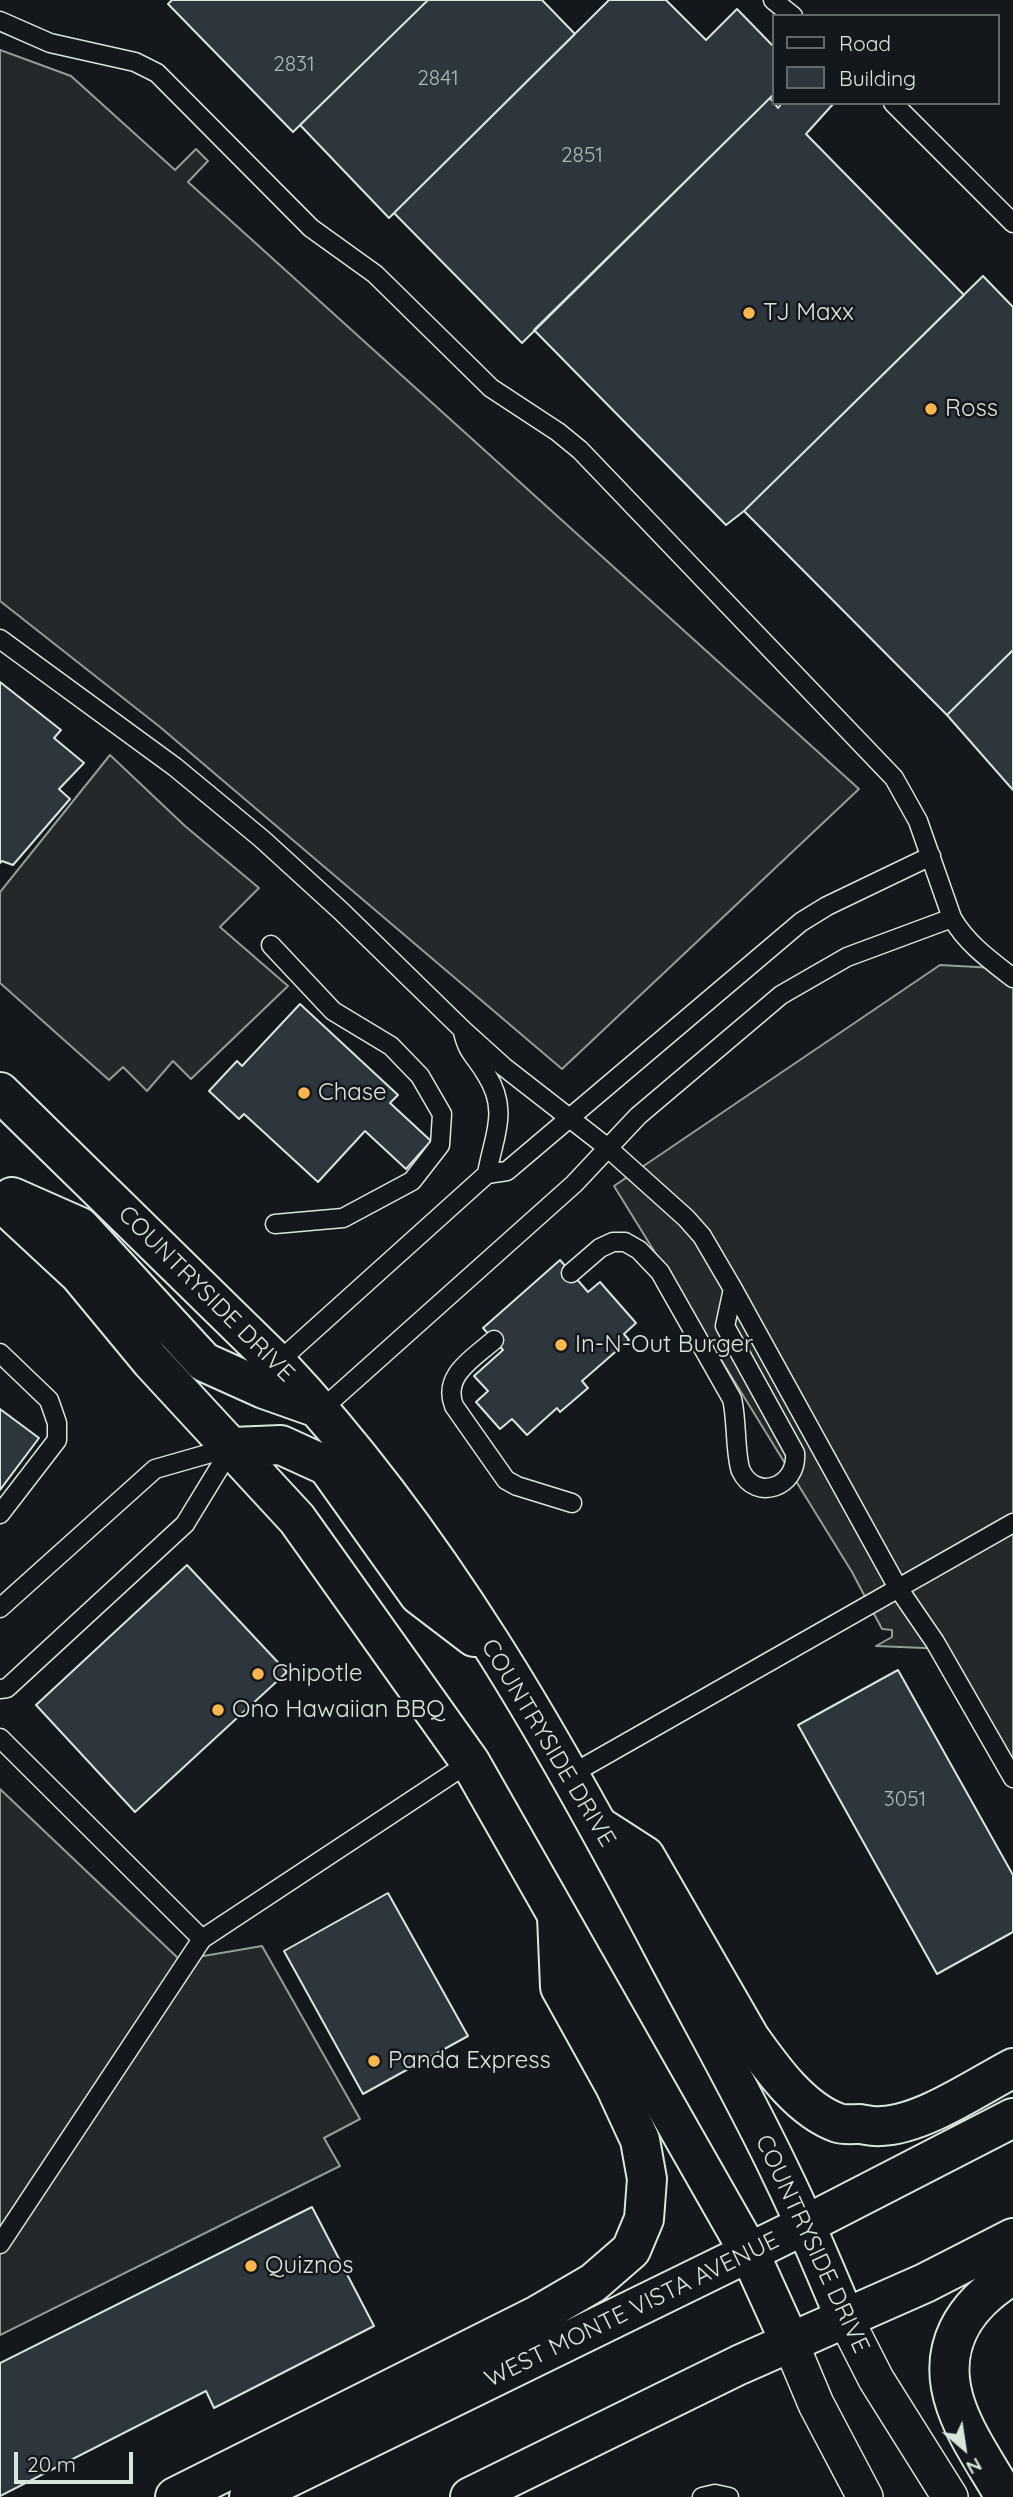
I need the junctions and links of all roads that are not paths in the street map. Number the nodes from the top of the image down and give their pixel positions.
1 (773, 0) edge
2 (790, 14) edge
3 (0, 21) edge
4 (895, 105) edge
5 (1013, 223) edge
6 (0, 639) edge
7 (931, 856) junction
8 (952, 918) junction
9 (271, 945) dead end
10 (1013, 978) edge
11 (463, 1030) junction
12 (0, 1092) edge
13 (568, 1117) junction
14 (608, 1148) junction
15 (486, 1174) junction
16 (0, 1192) edge
17 (0, 1201) edge
18 (275, 1224) dead end
19 (571, 1273) dead end
20 (733, 1289) junction
21 (494, 1340) dead end
22 (0, 1353) edge
23 (277, 1363) junction
24 (321, 1409) junction
25 (232, 1447) junction
26 (572, 1503) dead end
27 (0, 1514) edge
28 (1013, 1523) edge
29 (898, 1588) junction
30 (0, 1608) edge
31 (500, 1658) junction
32 (0, 1689) edge
33 (0, 1738) edge
34 (470, 1762) junction
35 (570, 1775) junction
36 (1013, 1778) edge
37 (600, 1827) junction
38 (557, 1916) junction
39 (202, 1939) junction
40 (1013, 2068) edge
41 (1013, 2118) edge
42 (806, 2225) junction
43 (1013, 2238) edge
44 (0, 2244) edge
45 (749, 2252) junction
46 (1013, 2275) edge
47 (845, 2318) junction
48 (790, 2342) junction
49 (175, 2497) edge
50 (248, 2497) edge
51 (470, 2497) edge
52 (702, 2497) edge
53 (729, 2497) edge
54 (865, 2497) edge
55 (950, 2497) edge
56 (1005, 2497) edge

1 - 2 lane
3 - 7 lane
4 - 5 lane
6 - 11 lane
7 - 8 lane
7 - 13 lane
8 - 10 lane
8 - 14 lane
9 - 18 lane
11 - 13 lane
11 - 15 lane
12 - 23 street, COUNTRYSIDE DRIVE
13 - 14 lane
13 - 15 lane
14 - 20 lane
14 - 24 lane
15 - 23 lane
16 - 24 street
17 - 25 street
19 - 20 lane
20 - 29 lane
21 - 26 lane
22 - 27 lane
23 - 24 street, COUNTRYSIDE DRIVE
24 - 31 street, COUNTRYSIDE DRIVE
25 - 30 lane
25 - 31 street
25 - 32 lane
25 - 34 street
28 - 29 lane
29 - 35 lane
29 - 36 lane
31 - 35 street, COUNTRYSIDE DRIVE
33 - 39 lane
34 - 38 street
34 - 39 lane
35 - 37 street, COUNTRYSIDE DRIVE
37 - 40 street
37 - 42 street, COUNTRYSIDE DRIVE
38 - 45 street
38 - 49 street
39 - 44 lane
41 - 42 street, WEST MONTE VISTA AVENUE
42 - 45 street, WEST MONTE VISTA AVENUE
42 - 47 street, COUNTRYSIDE DRIVE
43 - 47 street
45 - 48 street
45 - 50 street, WEST MONTE VISTA AVENUE
46 - 56 street
47 - 48 street
47 - 55 street, COUNTRYSIDE DRIVE
48 - 51 street
48 - 54 street
52 - 53 lane

